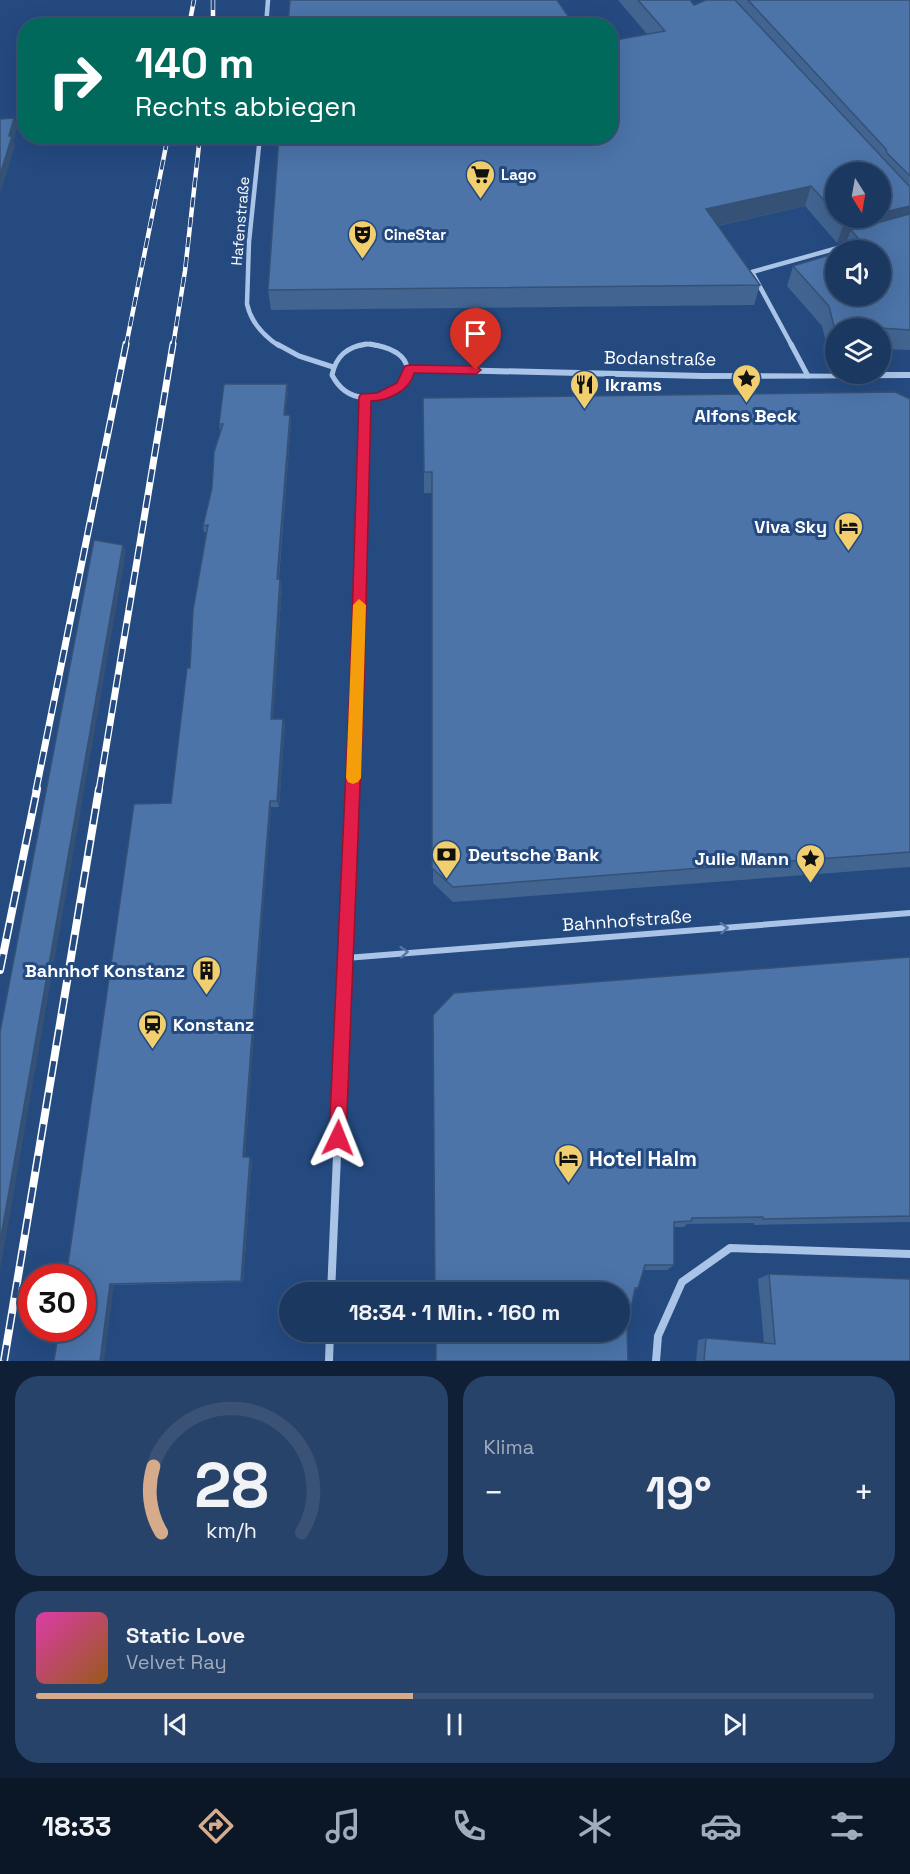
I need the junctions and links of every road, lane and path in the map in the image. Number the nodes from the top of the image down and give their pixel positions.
1 (268, 0) edge
2 (267, 18) edge
3 (259, 144) edge
4 (825, 252) edge
5 (333, 366) junction
6 (409, 369) junction
7 (910, 375) edge
8 (808, 376) junction
9 (365, 397) junction
10 (910, 913) edge
11 (346, 958) junction
12 (910, 1254) edge
13 (331, 1282) edge
14 (329, 1342) edge
15 (328, 1361) edge
16 (656, 1361) edge

1 - 2 street
3 - 5 street, Hafenstraße
4 - 8 street
5 - 6 street
5 - 9 street
6 - 8 street, Bodanstraße
6 - 9 street
7 - 8 street, Bodanstraße
9 - 11 street
11 -> 10 street, Bahnhofstraße
11 - 13 street
12 - 16 street
14 - 15 street

